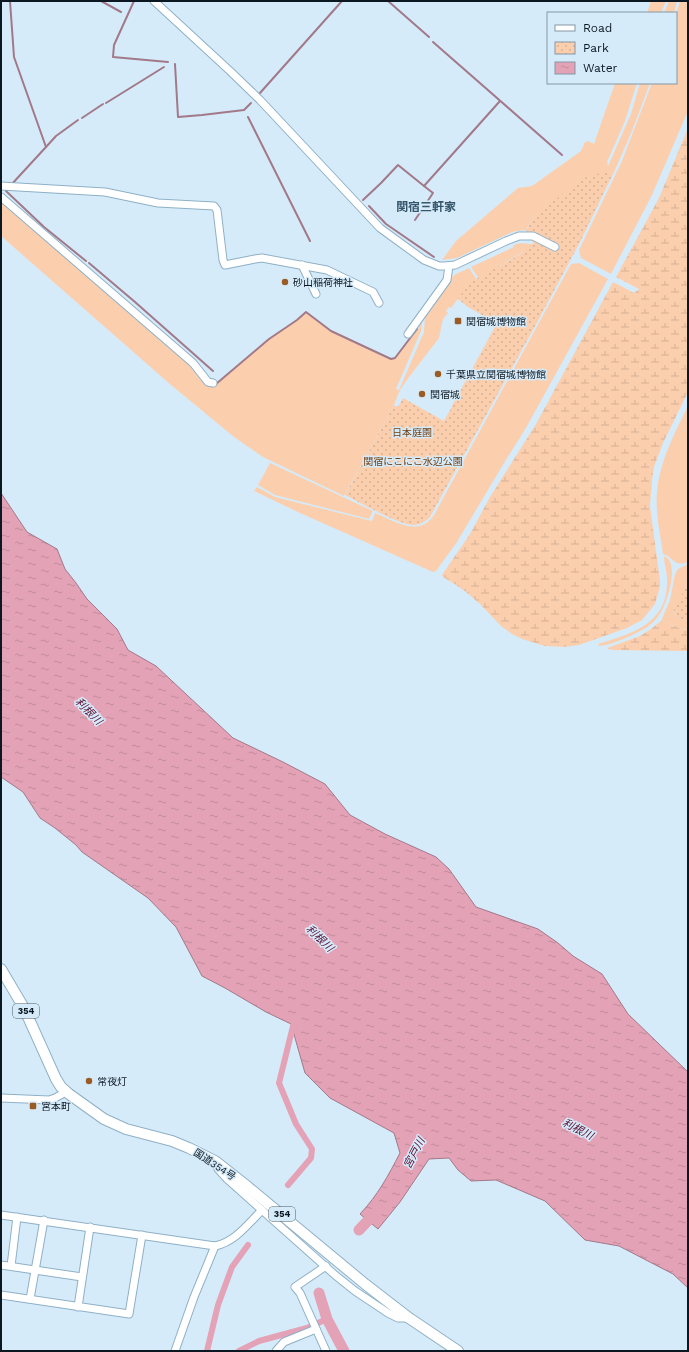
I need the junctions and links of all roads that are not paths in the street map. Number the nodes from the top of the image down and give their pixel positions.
1 (154, 1) edge
2 (6, 187) edge
3 (1, 197) edge
4 (555, 247) dead end
5 (302, 266) junction
6 (449, 266) junction
7 (316, 294) dead end
8 (379, 303) dead end
9 (408, 334) dead end
10 (213, 383) dead end
11 (1, 969) edge
12 (66, 1092) junction
13 (1, 1098) edge
14 (215, 1161) junction
15 (262, 1210) junction
16 (1, 1215) edge
17 (17, 1217) junction
18 (44, 1220) junction
19 (90, 1227) junction
20 (142, 1235) junction
21 (215, 1246) junction
22 (1, 1265) edge
23 (11, 1266) junction
24 (326, 1266) junction
25 (35, 1270) junction
26 (82, 1277) junction
27 (1, 1295) edge
28 (30, 1299) junction
29 (78, 1307) junction
30 (409, 1318) junction
31 (314, 1327) junction
32 (175, 1351) edge
33 (276, 1351) edge
34 (326, 1351) edge
35 (458, 1351) edge

1 - 6 street
2 - 5 street
3 - 10 street
4 - 6 street
5 - 7 street
5 - 8 street
6 - 9 street
11 - 12 highway, 国道354号 / 354
12 - 13 street
12 - 14 highway, 国道354号 / 354
14 - 15 street
14 - 30 highway, 国道354号 / 354
15 - 21 street
15 - 24 street
16 - 17 street
17 - 18 street
17 - 23 street
18 - 19 street
18 - 25 street
19 - 20 street
19 - 26 street
20 - 21 street
20 - 29 street
21 - 32 street
22 - 23 street
23 - 25 street
24 - 30 street
24 - 31 street
25 - 26 street
25 - 28 street
26 - 29 street
27 - 28 street
28 - 29 street
30 - 35 highway, 国道354号 / 354
31 - 33 street
31 - 34 street

